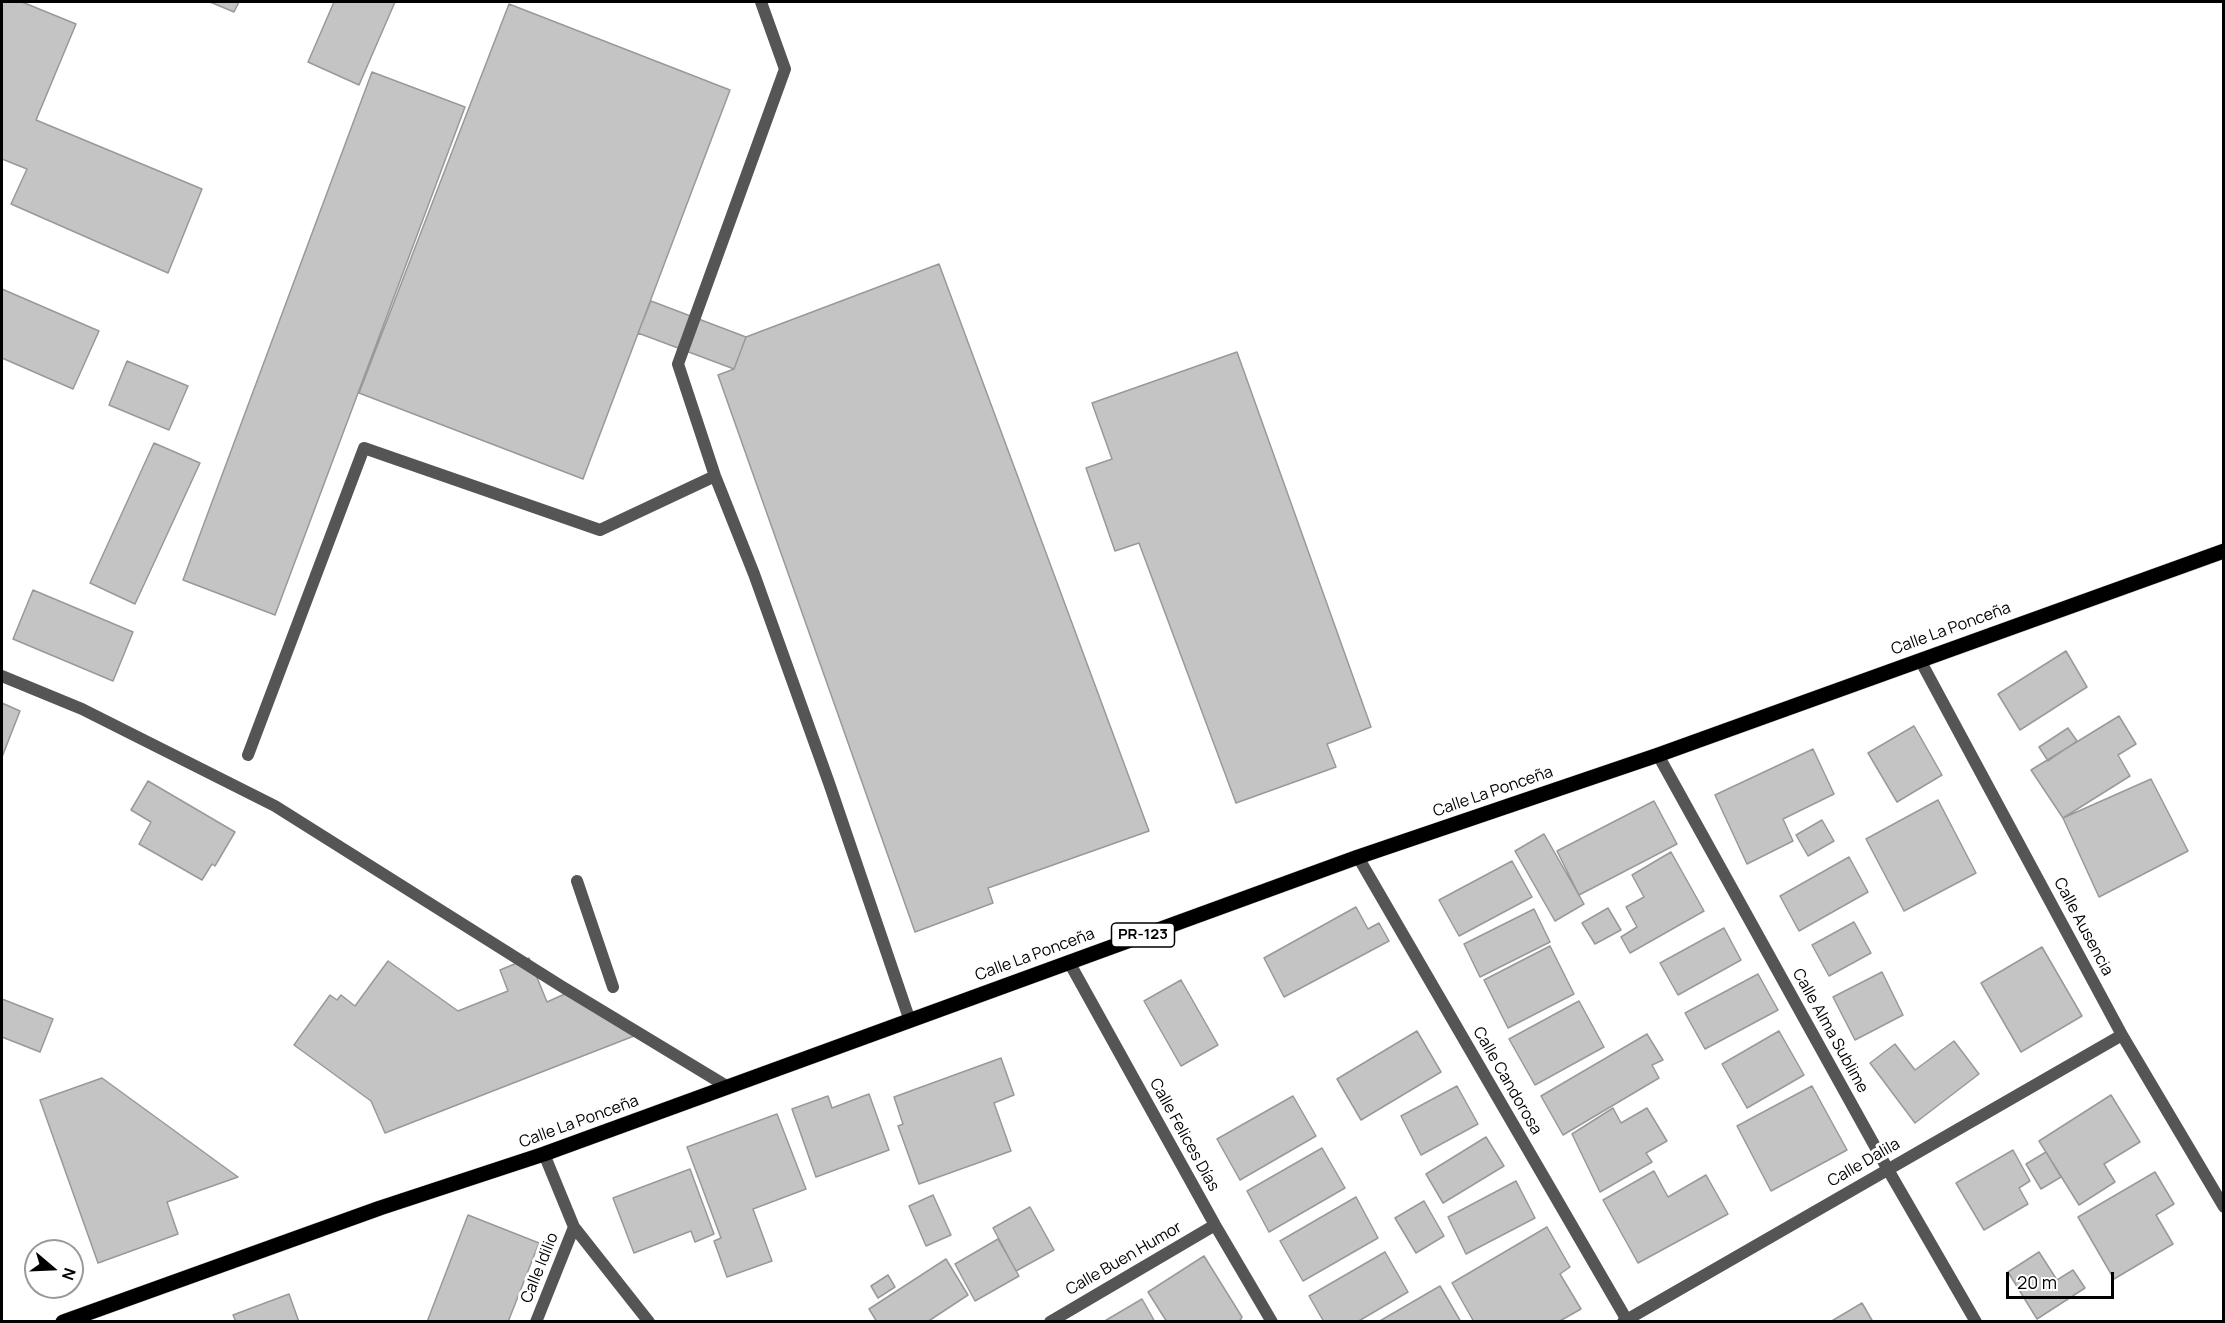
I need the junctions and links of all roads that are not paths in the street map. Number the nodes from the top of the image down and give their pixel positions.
1 (761, 2) edge
2 (716, 476) junction
3 (2223, 551) edge
4 (1920, 660) junction
5 (2, 676) edge
6 (248, 755) dead end
7 (1658, 755) junction
8 (1358, 857) junction
9 (577, 880) dead end
10 (1069, 962) junction
11 (613, 987) dead end
12 (910, 1021) junction
13 (2122, 1035) junction
14 (728, 1087) junction
15 (544, 1154) junction
16 (1887, 1168) junction
17 (2223, 1207) edge
18 (1215, 1225) junction
19 (574, 1227) junction
20 (1626, 1321) edge
21 (63, 1322) edge
22 (536, 1322) edge
23 (649, 1322) edge
24 (1050, 1322) edge
25 (1272, 1322) edge
26 (1976, 1322) edge

1 - 2 street
2 - 6 street
2 - 12 street
3 - 4 main road, Calle La Ponceña / PR-123
4 - 7 main road, Calle La Ponceña / PR-123
4 - 13 street, Calle Ausencia
5 - 14 street
7 - 8 main road, Calle La Ponceña / PR-123
7 - 16 street, Calle Alma Sublime
8 - 10 main road, Calle La Ponceña / PR-123
8 - 20 street, Calle Candorosa
9 - 11 street
10 - 12 main road, Calle La Ponceña / PR-123
10 - 18 street, Calle Felices Días
12 - 14 main road, Calle La Ponceña / PR-123
13 - 16 street, Calle Dalila
13 - 17 street, Calle Ausencia
14 - 15 main road, Calle La Ponceña / PR-123
15 - 19 street
15 - 21 main road, Calle La Ponceña / PR-123
16 - 20 street, Calle Dalila
16 - 26 street, Calle Alma Sublime
18 - 24 street, Calle Buen Humor
18 - 25 street, Calle Felices Días
19 - 22 street, Calle Idilio
19 - 23 street

